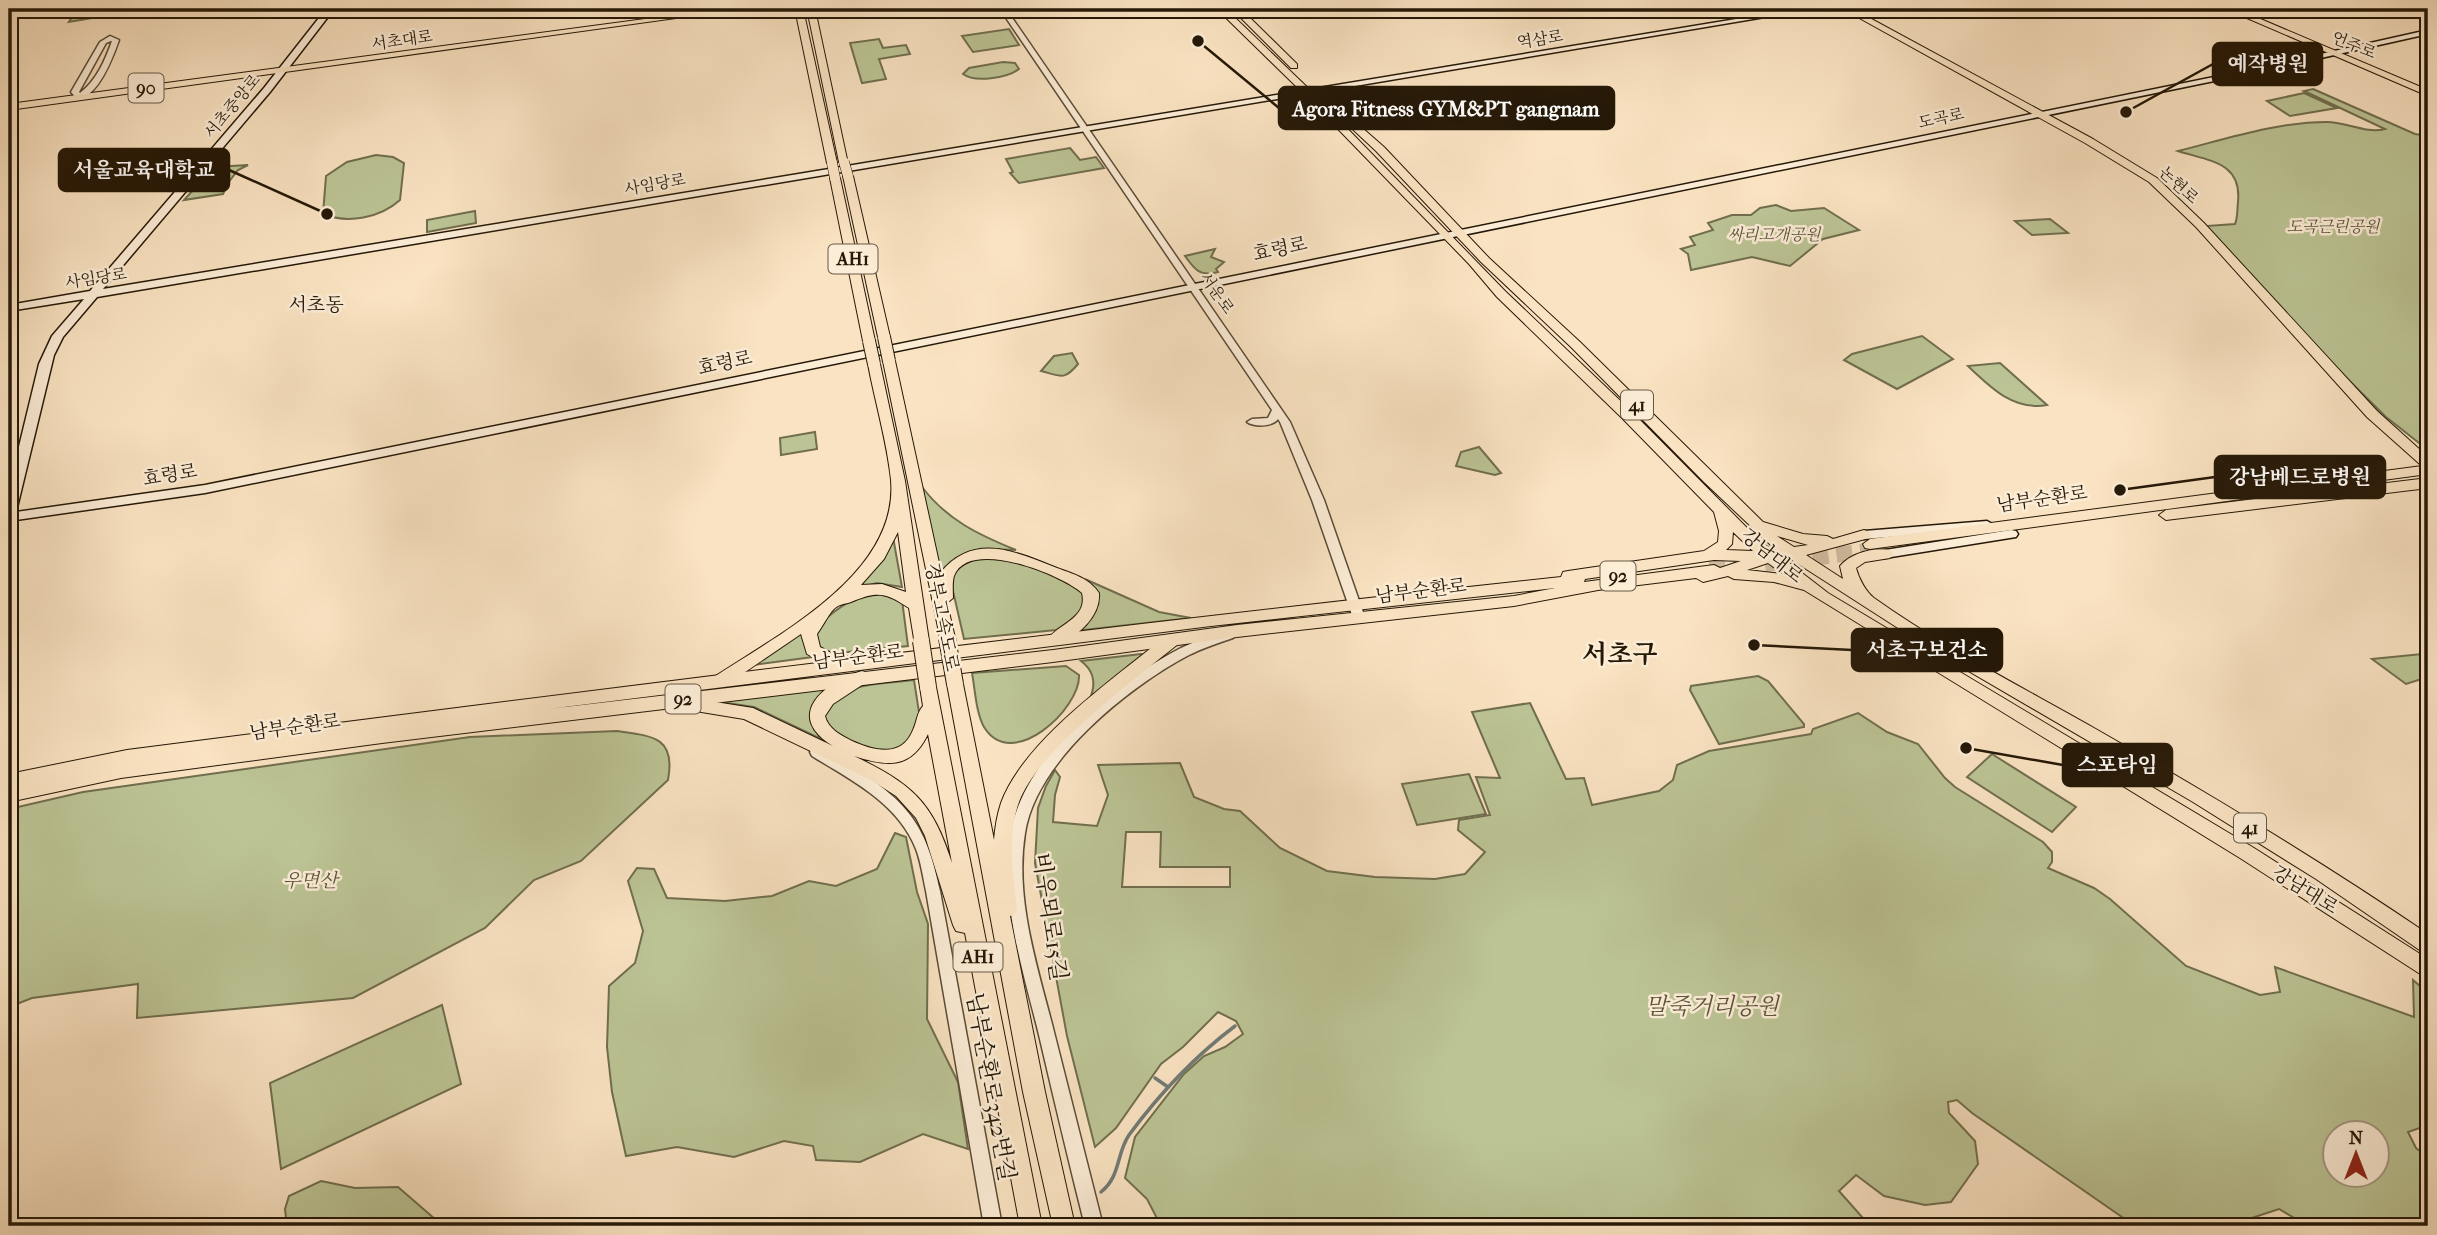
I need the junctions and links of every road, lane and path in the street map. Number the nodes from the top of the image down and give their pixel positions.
1 (330, 9) edge
2 (737, 9) edge
3 (799, 9) edge
4 (811, 9) edge
5 (1003, 9) edge
6 (1221, 9) edge
7 (1236, 9) edge
8 (1809, 9) edge
9 (1847, 9) edge
10 (2230, 9) edge
11 (2241, 9) edge
12 (566, 32) junction
13 (2428, 32) edge
14 (2339, 53) junction
15 (292, 58) junction
16 (320, 63) junction
17 (310, 68) junction
18 (283, 69) junction
19 (253, 74) junction
20 (273, 82) junction
21 (2428, 87) edge
22 (1312, 92) junction
23 (2428, 93) edge
24 (80, 97) junction
25 (9, 107) edge
26 (2041, 114) junction
27 (1086, 129) junction
28 (841, 177) junction
29 (1453, 233) junction
30 (1194, 287) junction
31 (92, 294) junction
32 (9, 308) edge
33 (1277, 409) junction
34 (1252, 422) dead end
35 (2428, 464) edge
36 (2428, 470) edge
37 (898, 481) junction
38 (2428, 483) edge
39 (1738, 508) junction
40 (1721, 512) junction
41 (9, 515) edge
42 (2010, 529) junction
43 (1874, 546) junction
44 (1792, 555) junction
45 (1770, 557) junction
46 (1712, 566) junction
47 (1530, 591) junction
48 (1824, 597) junction
49 (916, 607) junction
50 (1357, 612) junction
51 (1897, 621) junction
52 (946, 631) junction
53 (1237, 631) junction
54 (1056, 639) junction
55 (1171, 639) junction
56 (860, 670) junction
57 (720, 681) junction
58 (928, 695) junction
59 (671, 701) junction
60 (747, 713) junction
61 (9, 781) edge
62 (9, 795) edge
63 (2428, 945) edge
64 (2428, 970) edge
65 (1014, 984) junction
66 (985, 992) junction
67 (993, 1226) edge
68 (1031, 1226) edge
69 (1064, 1226) edge
70 (1094, 1226) edge

1 - 15 main road, 서초중앙로
2 - 12 main road, 서초대로 / 90
3 - 28 main road, 경부고속도로 / AH1, bridge
4 - 28 main road, 경부고속도로 / AH1, bridge
5 - 27 street, 서운로
6 - 22 main road, 강남대로 / 41
7 - 22 main road, 강남대로 / 41
8 - 22 main road, 역삼로
9 - 26 main road, 논현로
10 - 14 main road, 언주로
11 - 14 main road, 언주로
12 - 16 main road, 서초대로 / 90
12 - 17 main road, 서초대로 / 90
13 - 14 main road, 도곡로
14 - 21 main road, 언주로
14 - 23 main road, 언주로
14 - 26 main road, 도곡로
15 - 16 main road
15 - 18 main road, 서초중앙로
15 - 19 main road
16 - 18 main road, 서초대로 / 90
17 - 18 main road, 서초대로 / 90
17 - 20 main road
18 - 19 main road, 서초대로 / 90
18 - 20 main road, 서초중앙로
19 - 20 main road
19 - 24 main road, 서초대로 / 90
20 - 31 main road, 서초중앙로
22 - 27 main road, 사임당로
22 - 29 main road, 강남대로 / 41
24 - 24 street
24 - 25 main road, 서초대로 / 90
26 - 29 main road, 도곡로
26 - 35 main road, 논현로
27 - 30 street, 서운로
27 - 31 main road, 사임당로
28 - 37 main road, 경부고속도로 / AH1, bridge
28 - 52 main road, 경부고속도로 / AH1, bridge
29 - 30 main road, 효령로
29 - 39 main road, 강남대로 / 41
29 - 40 main road, 강남대로 / 41
30 - 33 street, 서운로
30 - 41 main road, 효령로
31 - 32 main road, 사임당로
31 - 41 main road, 서초중앙로
33 - 34 street
33 - 50 street, 서운로
36 - 42 main road, 남부순환로
37 - 49 main road, 경부고속도로 / AH1
37 - 57 main road
38 - 42 main road, 남부순환로
39 - 43 main road
39 - 44 main road, 강남대로 / 41
40 - 45 main road, 강남대로 / 41
40 - 46 main road
42 - 43 main road, 남부순환로
43 - 44 main road
43 - 44 main road
43 - 51 main road
44 - 45 main road
44 - 51 main road, 강남대로 / 41
45 - 46 main road
45 - 46 main road
45 - 48 main road, 강남대로 / 41
46 - 47 main road, 남부순환로 / 92
46 - 47 main road
46 - 48 main road
47 - 50 main road, 남부순환로 / 92
48 - 64 main road, 강남대로 / 41
49 - 56 main road
49 - 58 main road, 경부고속도로 / AH1, bridge
50 - 53 main road, 남부순환로 / 92
50 - 54 main road, 남부순환로 / 92
51 - 63 main road, 강남대로 / 41
52 - 54 main road
52 - 65 main road, 경부고속도로 / AH1, bridge
53 - 55 main road, 남부순환로 / 92
53 - 70 street, 비우뫼로15길
54 - 56 main road, 남부순환로 / 92
55 - 56 main road, 남부순환로 / 92
55 - 65 main road
56 - 57 main road, 남부순환로 / 92
56 - 58 main road
56 - 59 main road, 남부순환로 / 92
57 - 61 main road, 남부순환로 / 92
58 - 66 main road, 경부고속도로 / AH1
59 - 60 main road
59 - 62 main road, 남부순환로 / 92
60 - 66 main road
60 - 67 street, 남부순환로342번길
65 - 69 main road, 경부고속도로 / AH1
66 - 68 main road, 경부고속도로 / AH1

